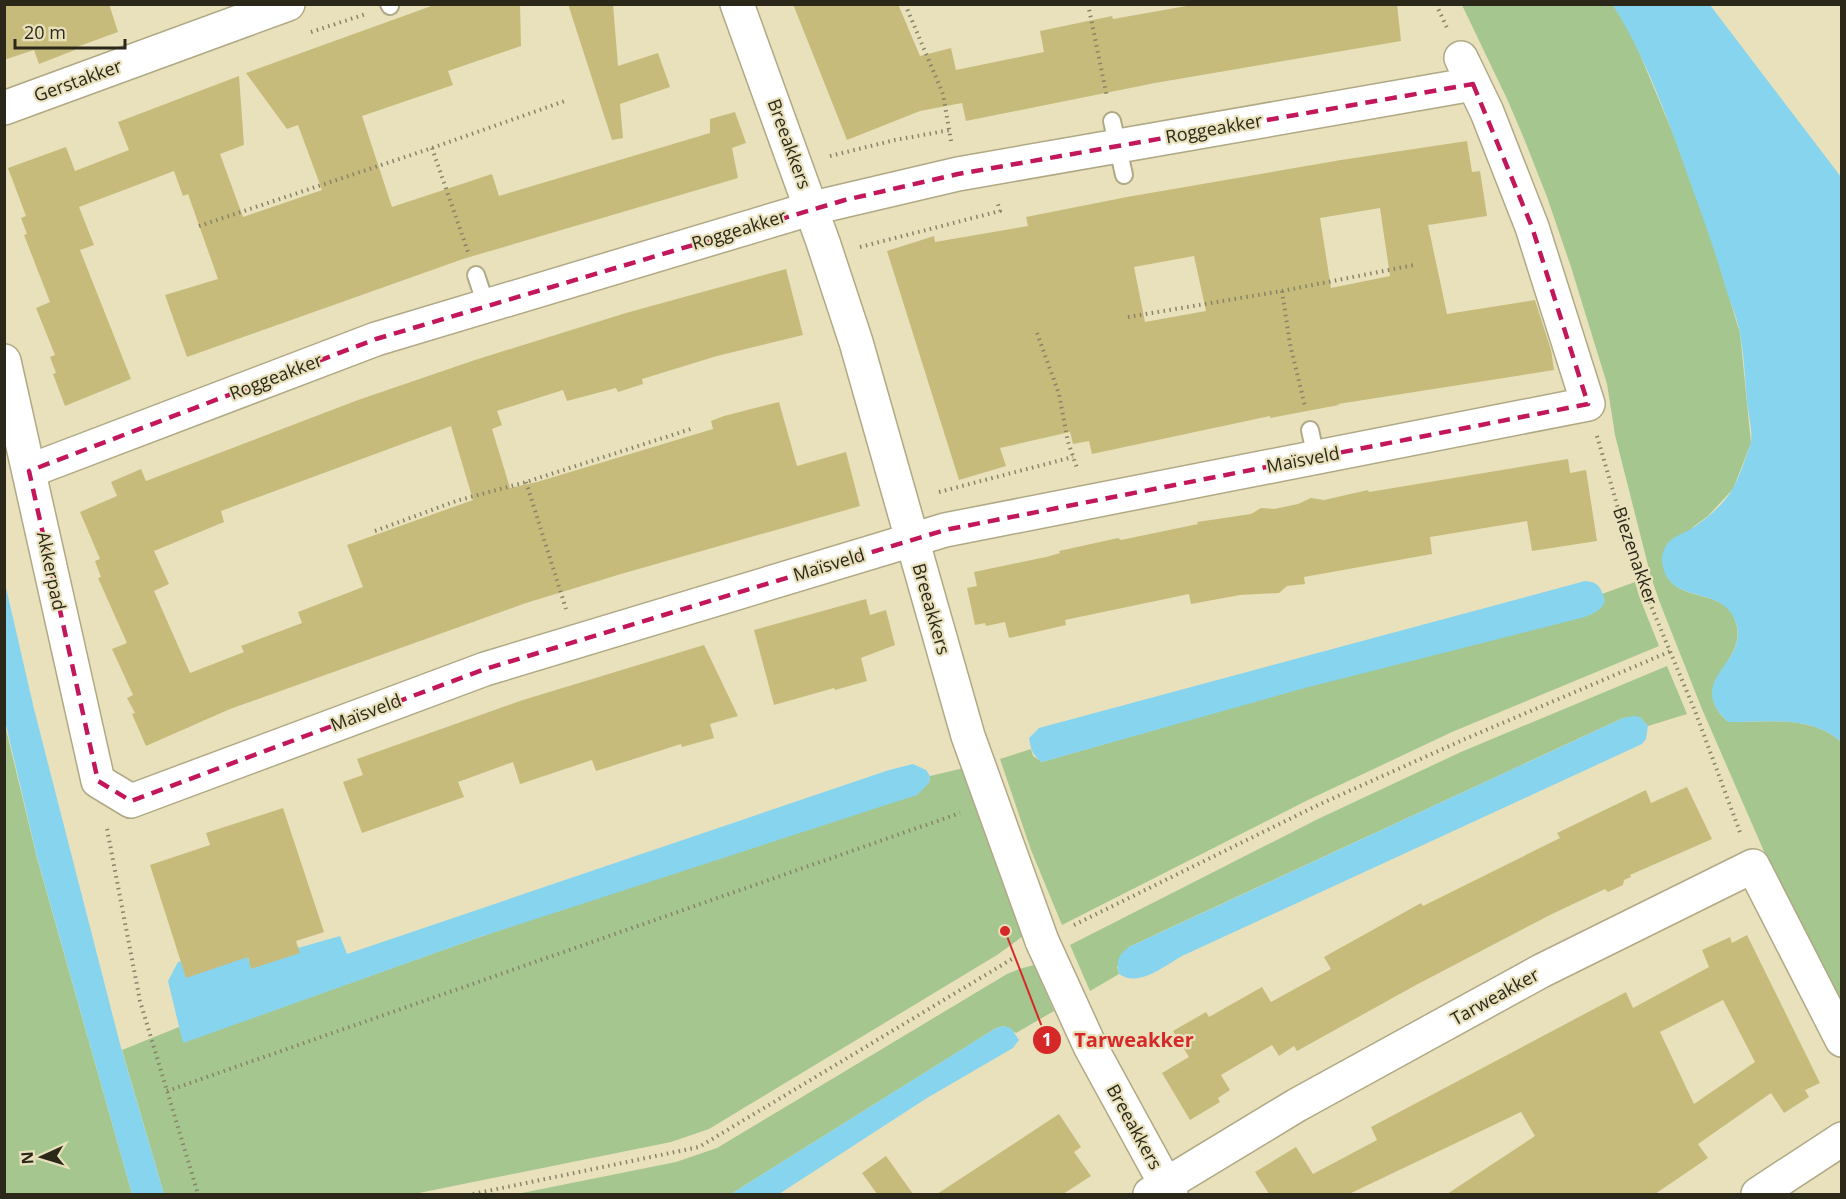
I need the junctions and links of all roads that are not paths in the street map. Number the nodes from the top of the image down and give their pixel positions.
1 (288, 4) edge
2 (737, 4) edge
3 (4, 108) edge
4 (813, 208) junction
5 (4, 361) edge
6 (1588, 404) joint
7 (29, 471) junction
8 (911, 540) junction
9 (98, 781) joint
10 (1842, 1040) edge
11 (1842, 1139) edge
12 (1162, 1191) edge
13 (1758, 1194) edge

1 - 3 street, Gerstakker
2 - 4 street, Breeakkers
4 - 6 street, Roggeakker
4 - 7 street, Roggeakker
4 - 8 street, Breeakkers
5 - 7 street, Akkerpad
6 - 8 street, Maïsveld
7 - 9 street, Akkerpad
8 - 9 street, Maïsveld
8 - 12 street, Breeakkers
10 - 12 street, Tarweakker
11 - 13 street

